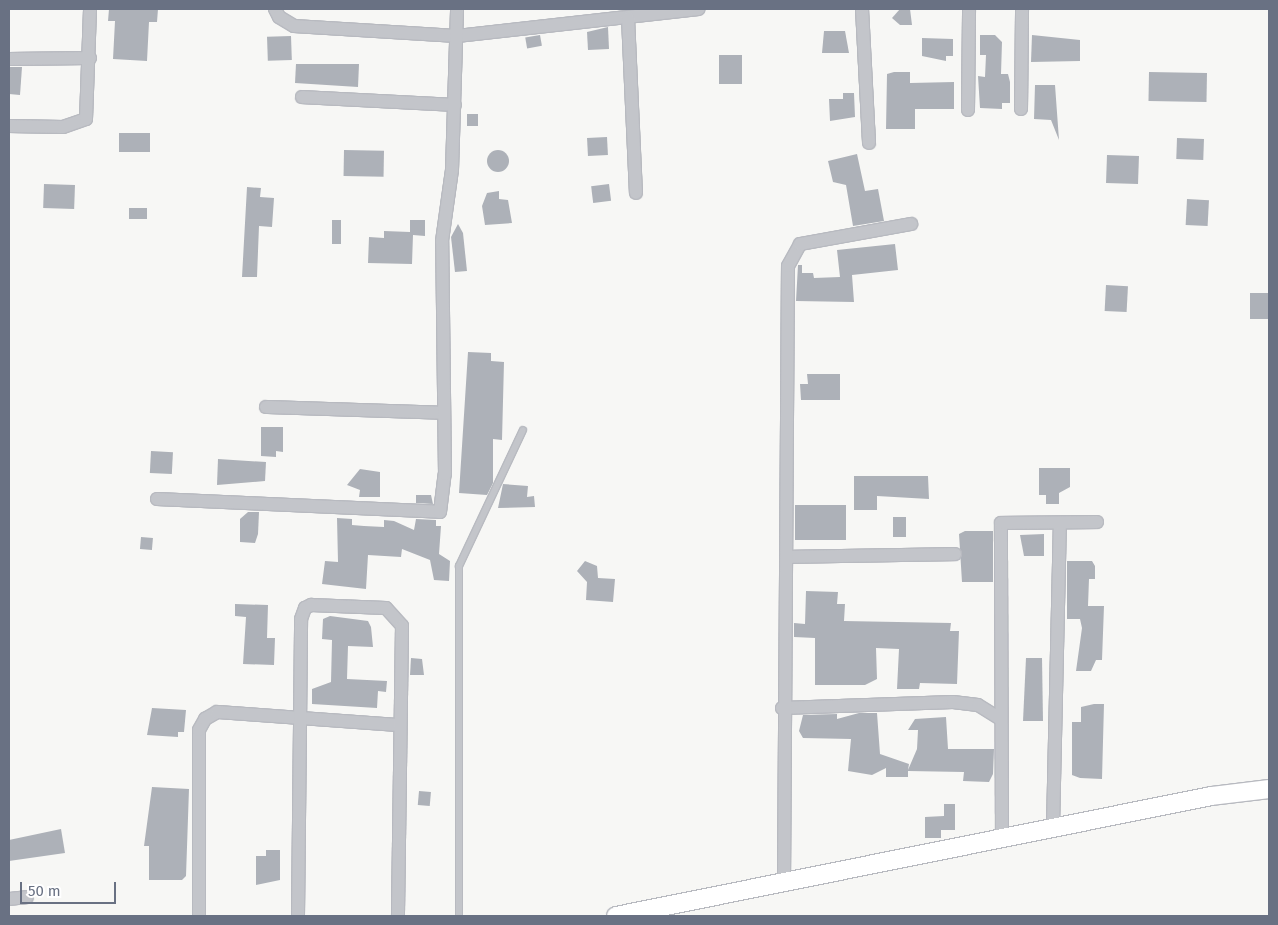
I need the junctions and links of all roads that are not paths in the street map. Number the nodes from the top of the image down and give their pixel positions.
1 (90, 9) edge
2 (275, 9) edge
3 (457, 9) edge
4 (698, 9) edge
5 (862, 9) edge
6 (969, 9) edge
7 (1022, 9) edge
8 (628, 18) junction
9 (457, 36) junction
10 (90, 58) junction
11 (9, 59) edge
12 (302, 97) dead end
13 (455, 105) junction
14 (1021, 109) dead end
15 (968, 110) dead end
16 (9, 126) edge
17 (869, 143) dead end
18 (636, 193) dead end
19 (911, 224) dead end
20 (266, 407) dead end
21 (444, 413) junction
22 (523, 430) dead end
23 (156, 499) dead end
24 (1097, 522) dead end
25 (1060, 524) junction
26 (955, 554) dead end
27 (787, 557) junction
28 (782, 708) junction
29 (299, 718) junction
30 (1000, 719) junction
31 (400, 724) junction
32 (1269, 789) edge
33 (1053, 828) junction
34 (1002, 837) junction
35 (784, 884) junction
36 (26, 897) dead end
37 (9, 899) edge
38 (199, 916) edge
39 (298, 916) edge
40 (398, 916) edge
41 (459, 916) edge
42 (616, 916) edge

1 - 10 street
2 - 9 street
3 - 9 street
4 - 8 street
5 - 17 street
6 - 15 street
7 - 14 street
8 - 9 street
8 - 18 street
9 - 13 street
10 - 11 street
10 - 16 street
12 - 13 street
13 - 21 street
19 - 27 street
20 - 21 street
21 - 23 street
22 - 41 lane
24 - 25 street
25 - 30 street
25 - 33 street
26 - 27 street
27 - 28 street
28 - 30 street
28 - 35 street
29 - 31 street
29 - 31 street
29 - 38 street
29 - 39 street
30 - 34 street
31 - 40 street
32 - 33 street
33 - 34 street
34 - 35 street
35 - 42 street
36 - 37 street

